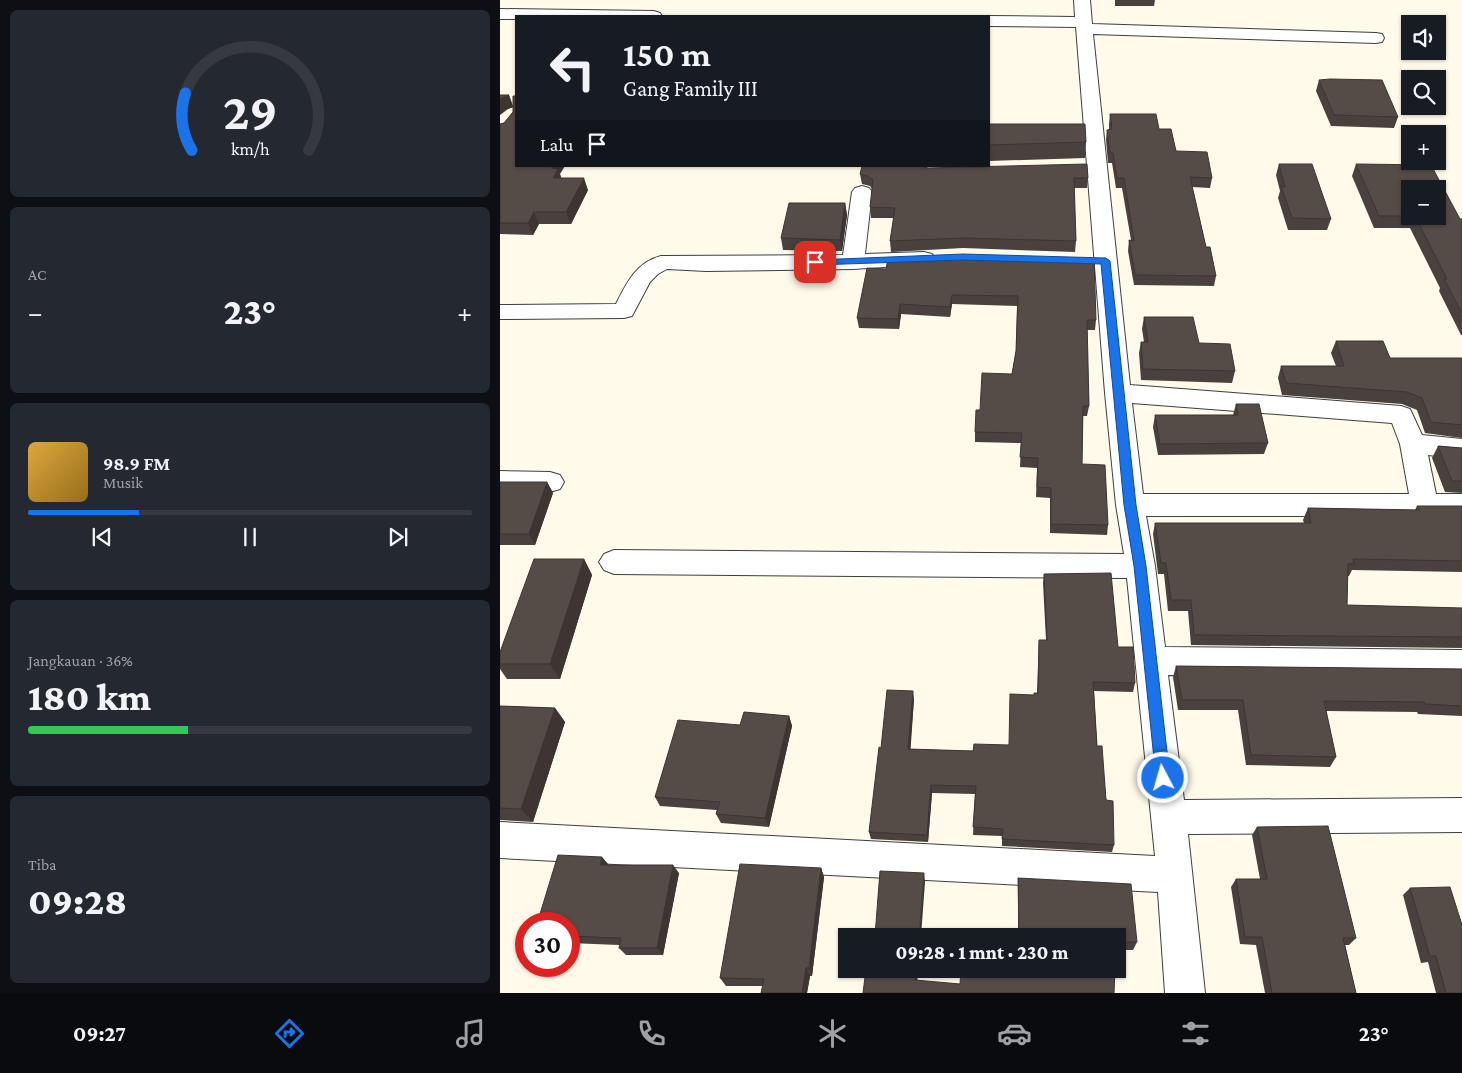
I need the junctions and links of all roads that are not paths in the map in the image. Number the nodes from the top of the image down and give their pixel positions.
1 (500, 14) edge
2 (577, 15) edge
3 (1083, 17) edge
4 (990, 21) edge
5 (1376, 38) dead end
6 (862, 192) dead end
7 (943, 258) edge
8 (854, 262) junction
9 (500, 312) edge
10 (1118, 394) junction
11 (1413, 444) junction
12 (1462, 449) edge
13 (500, 481) edge
14 (550, 482) dead end
15 (1424, 503) junction
16 (1462, 504) edge
17 (1130, 505) junction
18 (614, 562) dead end
19 (1140, 566) junction
20 (1150, 661) junction
21 (1462, 664) edge
22 (1462, 815) edge
23 (1167, 817) junction
24 (500, 840) edge
25 (1175, 875) junction
26 (1185, 993) edge

1 - 2 street
3 - 4 street
3 - 5 street
3 - 10 street
6 - 8 street
7 - 8 street
8 - 9 street
10 - 11 street
10 - 17 street
11 - 12 street
11 - 15 street
13 - 14 street
15 - 16 street
15 - 17 street
17 - 19 street
18 - 19 street
19 - 20 street
20 - 21 street
20 - 23 street
22 - 23 street
23 - 25 street
24 - 25 street
25 - 26 street

